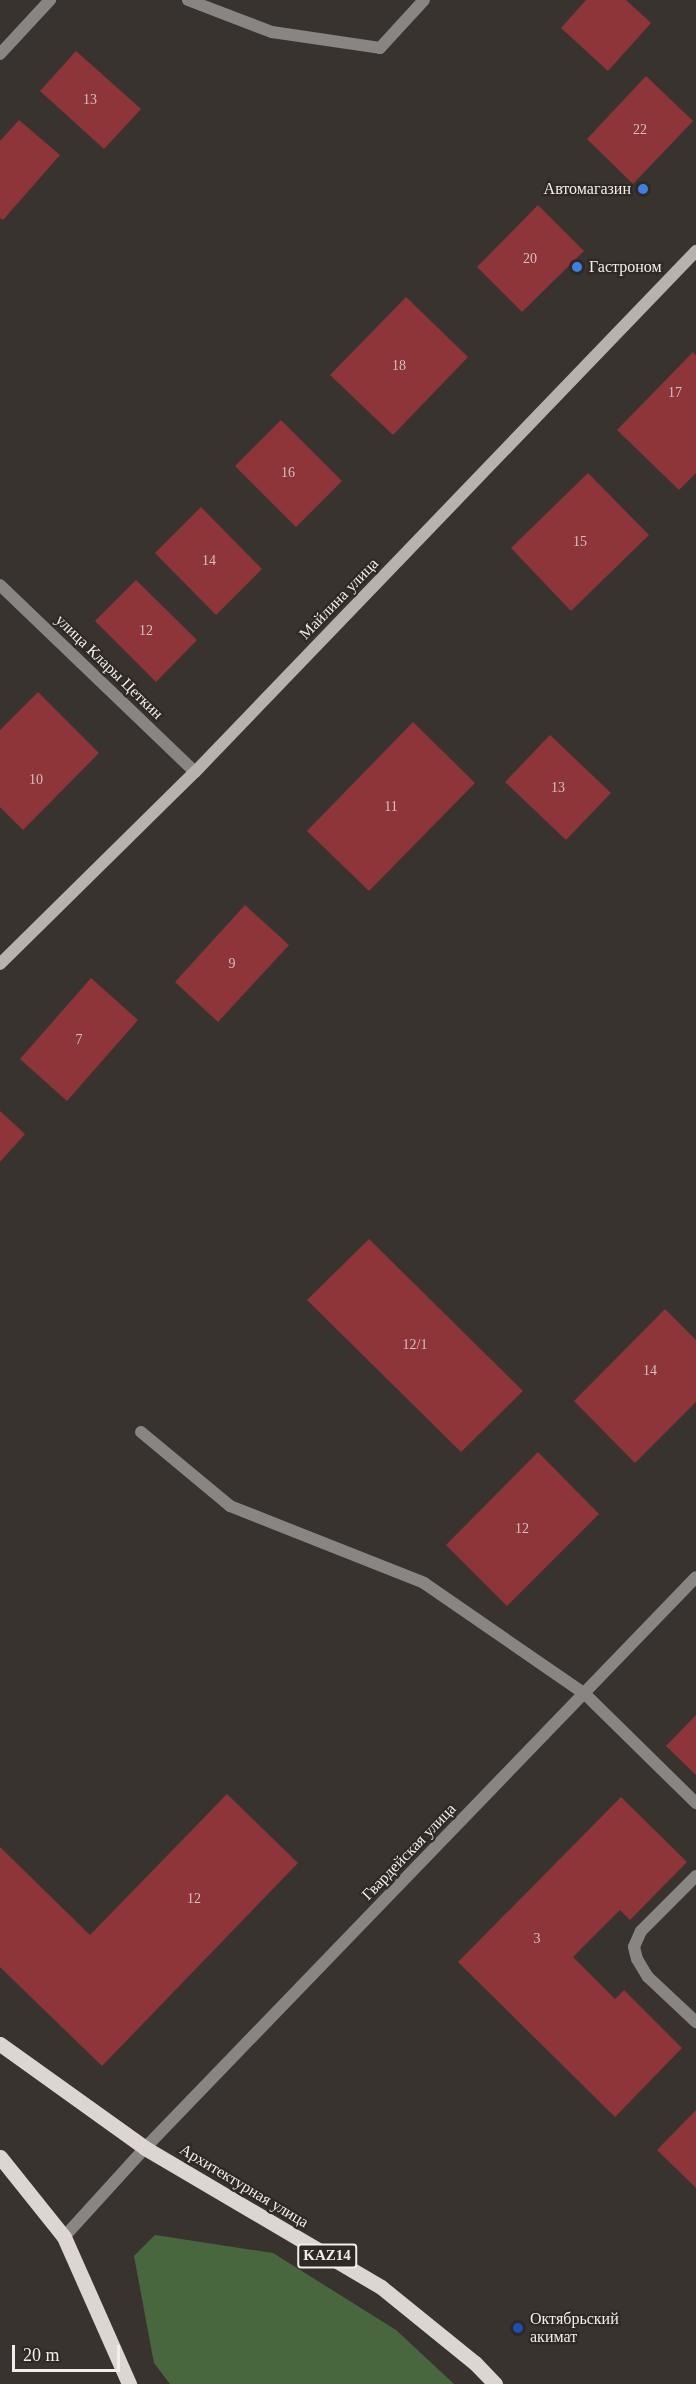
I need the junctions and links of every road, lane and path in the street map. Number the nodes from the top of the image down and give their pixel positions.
1 (50, 0) edge
2 (188, 0) edge
3 (424, 0) edge
4 (0, 54) edge
5 (696, 251) edge
6 (0, 585) edge
7 (195, 772) junction
8 (0, 964) edge
9 (141, 1432) dead end
10 (696, 1577) edge
11 (585, 1694) junction
12 (696, 1803) edge
13 (696, 1876) edge
14 (696, 2022) edge
15 (0, 2044) edge
16 (144, 2148) junction
17 (0, 2157) edge
18 (64, 2236) junction
19 (129, 2384) edge
20 (495, 2384) edge

1 - 4 street
2 - 3 street
5 - 7 main road, Майлина улица
6 - 7 street, улица Клары Цеткин
7 - 8 main road, Майлина улица
9 - 11 street
10 - 11 street, Гвардейская улица
11 - 12 street
11 - 16 street, Гвардейская улица
13 - 14 street
15 - 16 main road, Архитектурная улица / KAZ14
16 - 18 street, Гвардейская улица
16 - 20 main road, Архитектурная улица / KAZ14
17 - 18 main road
18 - 19 main road

